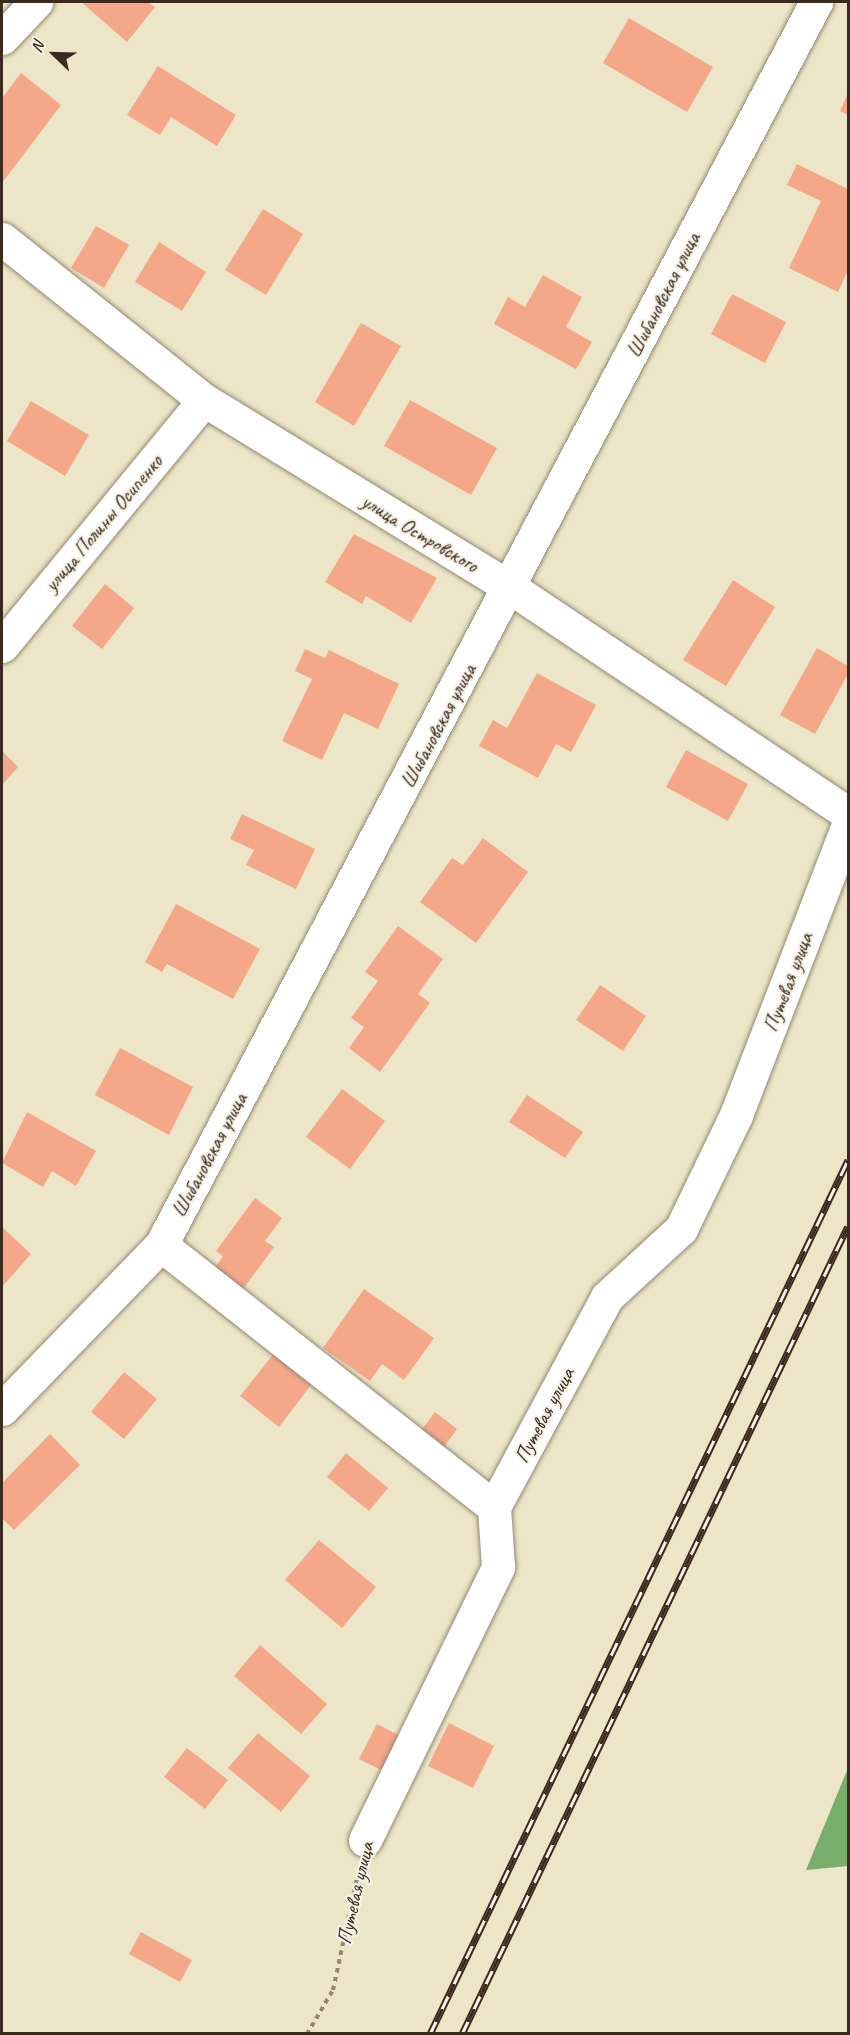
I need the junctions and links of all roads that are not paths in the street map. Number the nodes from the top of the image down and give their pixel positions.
1 (36, 2) edge
2 (816, 2) edge
3 (2, 38) edge
4 (2, 239) edge
5 (204, 400) junction
6 (511, 588) junction
7 (2, 646) edge
8 (849, 814) edge
9 (849, 825) edge
10 (161, 1245) junction
11 (2, 1409) edge
12 (494, 1507) junction
13 (365, 1840) road end

1 - 3 street
2 - 6 street, Шибановская улица
4 - 5 street, улица Островского
5 - 6 street, улица Островского
5 - 7 street, улица Полины Осипенко
6 - 8 street, улица Островского
6 - 10 street, Шибановская улица
9 - 12 street, Путевая улица
10 - 11 street, Шибановская улица
10 - 12 street
12 - 13 street, Путевая улица

